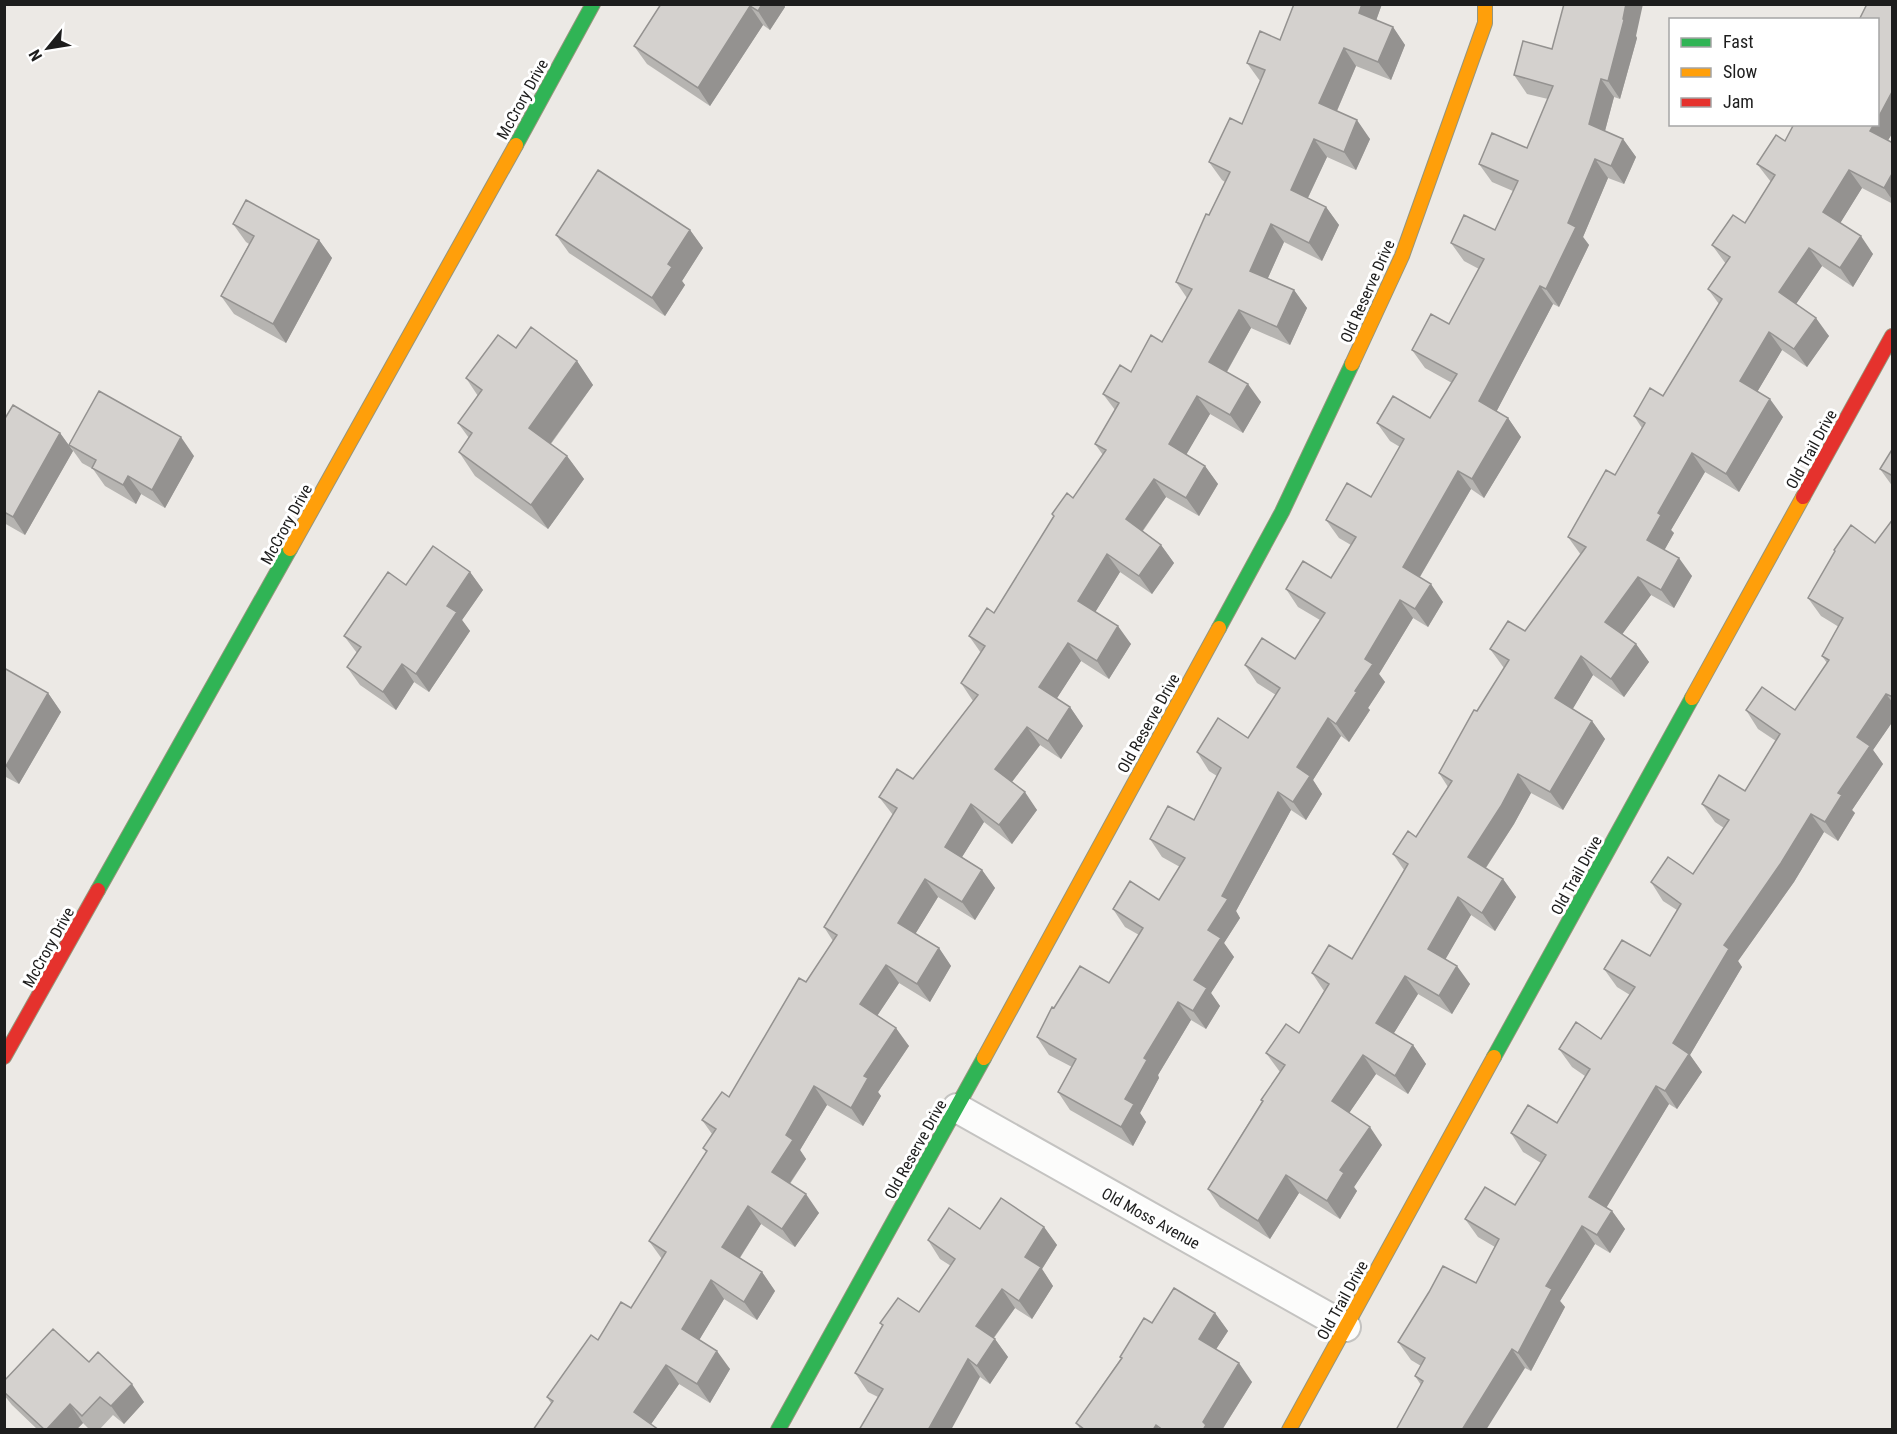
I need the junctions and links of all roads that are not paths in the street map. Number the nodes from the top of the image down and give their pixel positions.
1 (593, 4) edge
2 (1485, 4) edge
3 (1893, 336) edge
4 (4, 1057) edge
5 (957, 1108) junction
6 (1346, 1327) junction
7 (778, 1430) edge
8 (1289, 1430) edge

1 - 4 street, McCrory Drive
2 - 5 street, Old Reserve Drive
3 - 6 street, Old Trail Drive
5 - 6 street, Old Moss Avenue
5 - 7 street, Old Reserve Drive
6 - 8 street, Old Trail Drive

